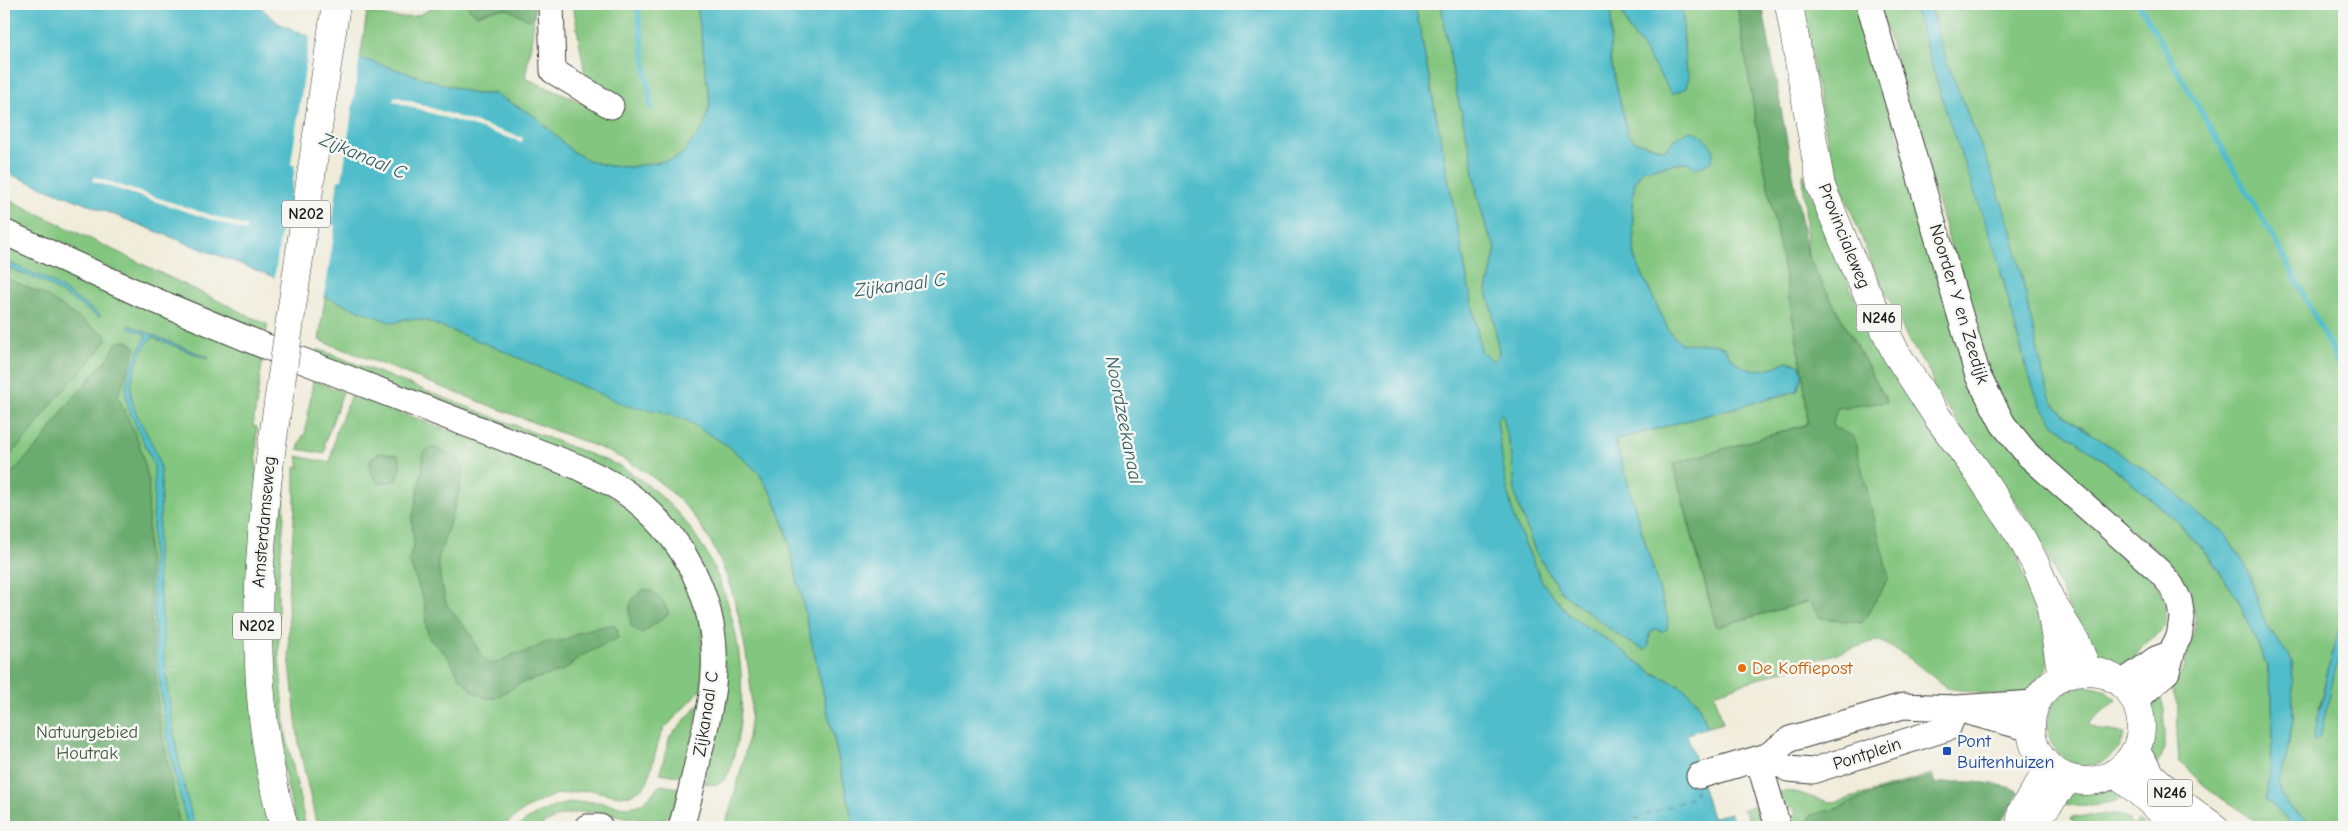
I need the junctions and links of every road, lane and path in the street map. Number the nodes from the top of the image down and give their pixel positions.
1 (336, 4) edge
2 (551, 4) edge
3 (1789, 4) edge
4 (1869, 4) edge
5 (611, 106) dead end
6 (4, 232) edge
7 (2075, 673) junction
8 (2128, 692) junction
9 (1956, 708) junction
10 (2033, 716) junction
11 (2135, 751) junction
12 (1763, 758) junction
13 (2059, 773) junction
14 (2114, 773) junction
15 (1699, 776) dead end
16 (284, 827) edge
17 (587, 827) edge
18 (600, 827) edge
19 (681, 827) edge
20 (1778, 827) edge
21 (2020, 827) edge
22 (2030, 827) edge
23 (2178, 827) edge
24 (2214, 827) edge

1 - 16 main road, Amsterdamseweg / N202, bridge
2 - 5 street
3 - 7 main road, Provincialeweg / N246
4 - 8 street, Noorder Y en Zeedijk
6 - 19 street, Zijkanaal C
7 - 8 main road
7 - 10 main road
8 - 11 main road
9 - 10 street, Pontplein
9 - 12 street, Pontplein
9 - 12 street, Pontplein
10 - 13 main road
11 - 14 main road
11 - 24 main road, N246
12 - 15 street, Pontplein
12 - 20 street
13 - 14 main road
13 - 21 main road
13 - 22 main road
14 - 23 main road, N246
17 - 18 street

